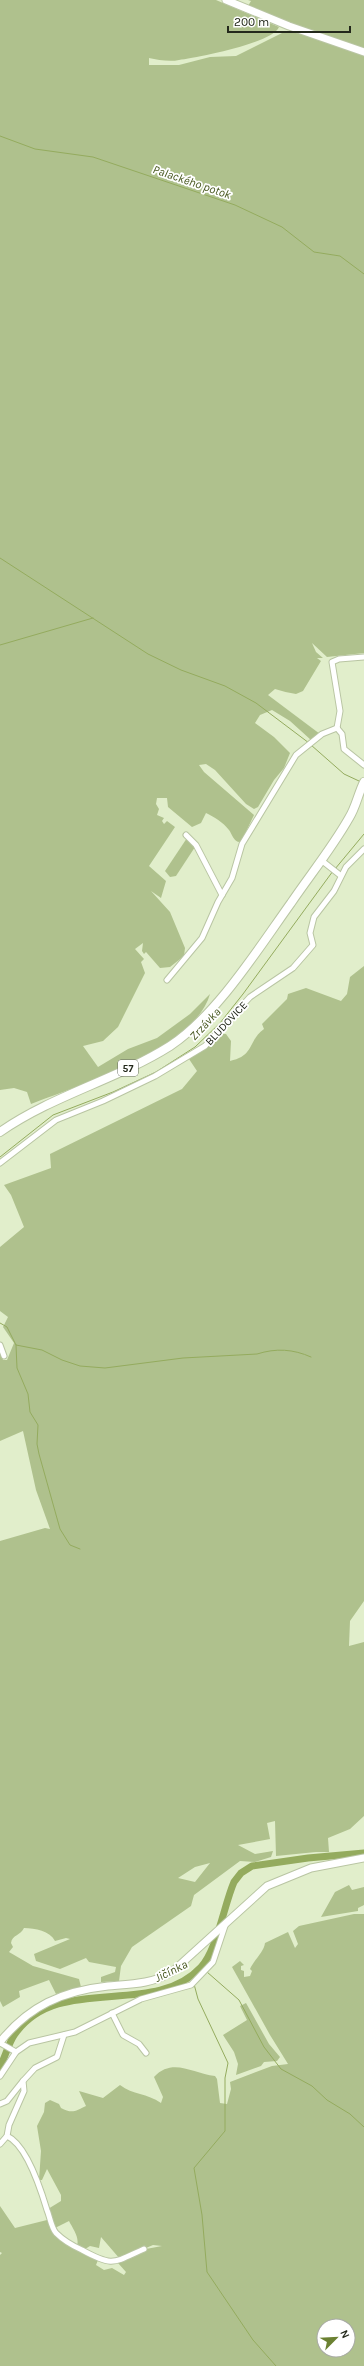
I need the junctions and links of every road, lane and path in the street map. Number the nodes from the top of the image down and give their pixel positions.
1 (226, 0) edge
2 (364, 52) edge
3 (364, 657) edge
4 (336, 728) junction
5 (364, 765) edge
6 (363, 784) edge
7 (186, 835) dead end
8 (364, 849) edge
9 (321, 860) junction
10 (339, 874) junction
11 (222, 895) junction
12 (167, 980) dead end
13 (0, 1132) edge
14 (0, 1163) edge
15 (0, 1345) edge
16 (4, 1356) dead end
17 (364, 1858) edge
18 (224, 1924) junction
19 (112, 2013) junction
20 (64, 2035) junction
21 (0, 2043) edge
22 (12, 2049) junction
23 (146, 2053) dead end
24 (0, 2076) edge
25 (23, 2081) junction
26 (0, 2104) edge
27 (7, 2136) junction
28 (0, 2144) edge
29 (144, 2249) dead end

1 - 2 street
3 - 4 street
4 - 5 street
4 - 11 street
6 - 9 main road, 57
7 - 11 street
8 - 10 street, BLUDOVICE
9 - 10 street
9 - 13 main road, 57
10 - 14 street, BLUDOVICE
11 - 12 street
15 - 16 street
17 - 18 street
18 - 19 street
18 - 21 street
19 - 20 street
19 - 23 street
20 - 22 street
20 - 25 street
21 - 22 street
22 - 24 street
25 - 26 street
25 - 27 street
27 - 28 street
27 - 29 street

